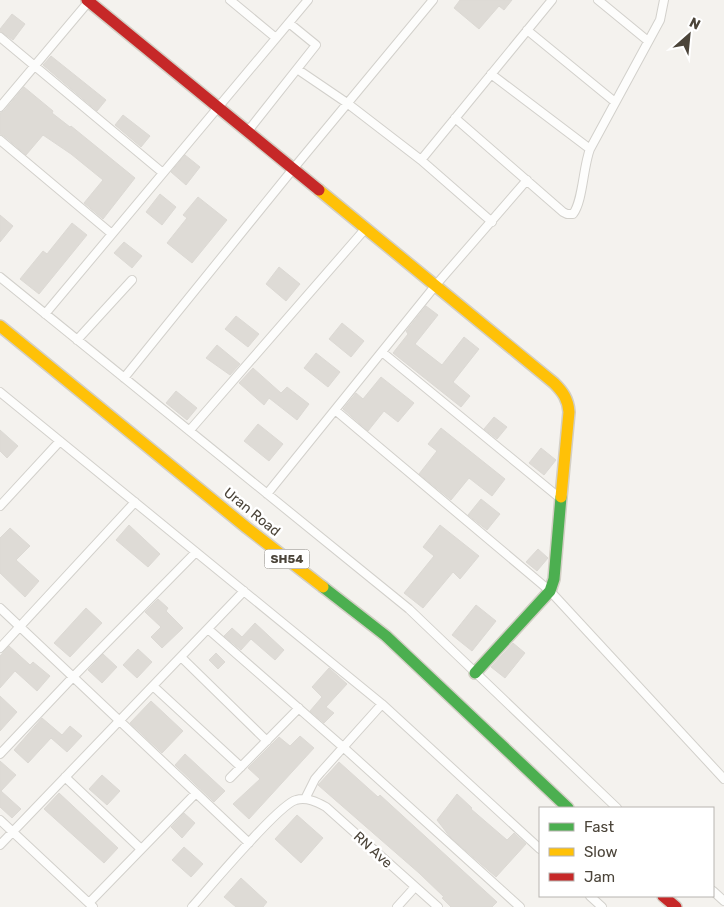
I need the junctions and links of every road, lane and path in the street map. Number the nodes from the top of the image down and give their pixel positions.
1 (89, 0) edge
2 (230, 0) edge
3 (308, 0) edge
4 (433, 0) edge
5 (552, 0) edge
6 (598, 0) edge
7 (664, 0) edge
8 (289, 22) junction
9 (527, 30) junction
10 (0, 37) edge
11 (276, 38) junction
12 (648, 41) junction
13 (34, 66) junction
14 (297, 69) junction
15 (491, 74) junction
16 (615, 102) junction
17 (347, 103) junction
18 (218, 106) junction
19 (0, 107) edge
20 (455, 118) junction
21 (248, 131) junction
22 (0, 140) edge
23 (590, 149) junction
24 (421, 160) junction
25 (292, 169) junction
26 (163, 173) junction
27 (527, 180) junction
28 (492, 222) junction
29 (366, 228) junction
30 (112, 234) junction
31 (0, 277) edge
32 (132, 280) dead end
33 (435, 286) junction
34 (45, 314) junction
35 (0, 326) edge
36 (77, 340) junction
37 (382, 352) junction
38 (124, 378) junction
39 (0, 392) edge
40 (335, 410) junction
41 (190, 430) junction
42 (60, 441) junction
43 (267, 494) junction
44 (561, 499) junction
45 (135, 502) junction
46 (0, 506) edge
47 (196, 552) junction
48 (244, 591) junction
49 (550, 591) junction
50 (0, 608) edge
51 (20, 627) junction
52 (208, 629) junction
53 (0, 648) edge
54 (181, 657) junction
55 (475, 673) junction
56 (73, 677) junction
57 (153, 686) junction
58 (382, 704) junction
59 (299, 708) junction
60 (120, 721) junction
61 (266, 741) junction
62 (343, 747) junction
63 (0, 754) edge
64 (241, 767) junction
65 (65, 777) junction
66 (230, 778) dead end
67 (724, 779) edge
68 (196, 793) junction
69 (305, 800) junction
70 (566, 806) edge
71 (616, 807) edge
72 (0, 820) edge
73 (13, 832) junction
74 (249, 844) junction
75 (0, 845) edge
76 (539, 848) edge
77 (141, 849) junction
78 (415, 887) junction
79 (714, 892) edge
80 (591, 897) edge
81 (664, 897) edge
82 (724, 901) edge
83 (91, 905) edge
84 (192, 907) edge
85 (397, 907) edge
86 (438, 907) edge
87 (520, 907) edge
88 (602, 907) edge
89 (676, 907) edge

1 - 13 street
1 - 18 street
2 - 11 street
3 - 8 street
4 - 17 street
5 - 9 street
6 - 12 street
7 - 12 street
8 - 11 street
8 - 14 street
9 - 15 street
9 - 16 street
10 - 13 street
11 - 18 street
12 - 16 street
13 - 19 street
13 - 26 street
14 - 17 street
14 - 21 street
15 - 20 street
15 - 23 street
16 - 23 street
17 - 24 street
17 - 25 street
18 - 21 street
18 - 26 street
20 - 24 street
20 - 27 street
21 - 25 street
22 - 30 street
23 - 27 street
24 - 28 street
25 - 29 street
25 - 38 street
26 - 30 street
27 - 28 street
28 - 33 street
29 - 33 street
29 - 41 street
30 - 34 street
31 - 34 street
32 - 36 street
33 - 37 street
33 - 44 street
34 - 36 street
35 - 70 street, Uran Road / SH54
36 - 38 street
37 - 40 street
37 - 44 street
38 - 41 street
39 - 42 street
40 - 43 street
40 - 49 street
41 - 43 street
42 - 45 street
42 - 46 street
43 - 55 street
44 - 49 street
45 - 47 street
45 - 51 street
47 - 48 street
47 - 56 street
48 - 52 street
48 - 58 street
49 - 55 street
49 - 67 street
50 - 51 street
51 - 53 street
51 - 56 street
52 - 54 street
52 - 59 street
54 - 57 street
54 - 61 street
55 - 71 street
56 - 60 street
56 - 63 street
57 - 60 street
57 - 64 street
58 - 62 street
58 - 76 street
59 - 61 street
59 - 62 street
60 - 65 street
60 - 68 street
61 - 64 street
62 - 69 street
62 - 87 street
64 - 66 street
65 - 73 street
65 - 77 street
68 - 74 street
68 - 77 street
69 - 74 street
69 - 78 street, RN Ave
72 - 73 street
73 - 75 street
73 - 83 street
74 - 84 street
77 - 83 street
78 - 85 street
78 - 86 street, RN Ave
79 - 82 street
80 - 88 street
81 - 89 street

